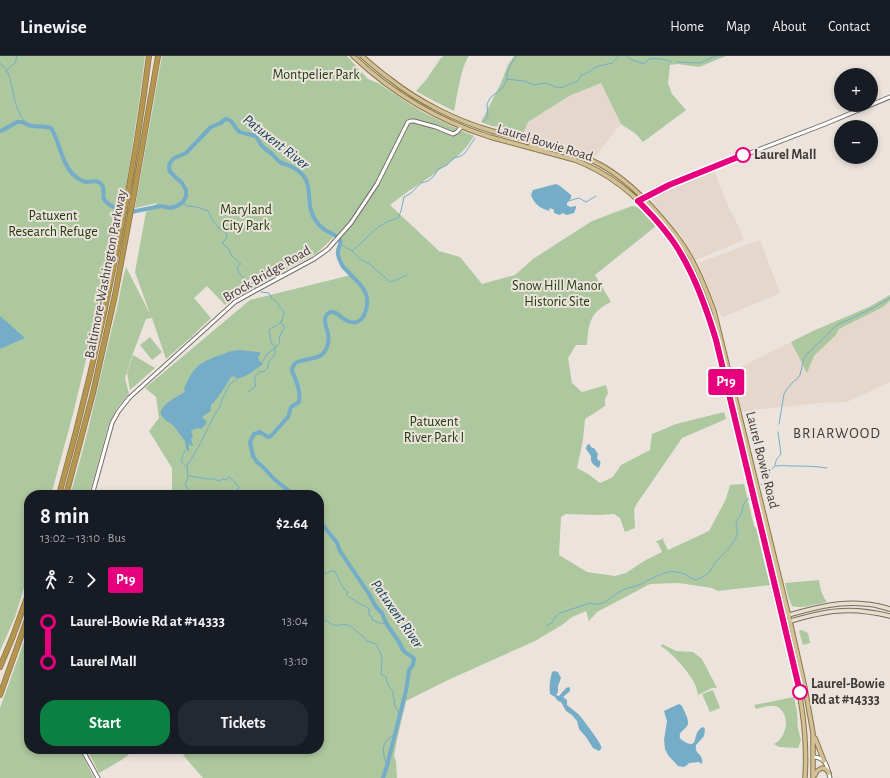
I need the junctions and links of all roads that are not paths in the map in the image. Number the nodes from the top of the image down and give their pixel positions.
1 (149, 56) edge
2 (158, 56) edge
3 (353, 56) edge
4 (362, 56) edge
5 (890, 97) edge
6 (461, 126) junction
7 (528, 140) junction
8 (548, 152) junction
9 (644, 199) junction
10 (638, 201) junction
11 (124, 230) junction
12 (60, 490) edge
13 (67, 490) edge
14 (93, 490) edge
15 (24, 606) edge
16 (890, 609) edge
17 (789, 615) junction
18 (890, 616) edge
19 (782, 617) junction
20 (790, 621) junction
21 (784, 623) junction
22 (24, 628) edge
23 (0, 667) edge
24 (0, 695) edge
25 (813, 733) junction
26 (85, 754) edge
27 (814, 757) junction
28 (824, 761) junction
29 (828, 773) junction
30 (98, 778) edge
31 (805, 778) edge
32 (814, 778) edge
33 (830, 778) edge

1 - 11 highway, Baltimore-Washington Parkway
2 - 11 highway, Baltimore-Washington Parkway
3 - 6 main road, Laurel Bowie Road
4 - 7 main road, Laurel Bowie Road
5 - 9 street
6 - 8 main road, Laurel Bowie Road
6 - 14 street, Brock Bridge Road
7 - 8 main road
7 - 9 main road, Laurel Bowie Road
8 - 10 main road, Laurel Bowie Road
9 - 10 street
9 - 17 main road, Laurel Bowie Road
10 - 19 main road, Laurel Bowie Road
11 - 12 highway, Baltimore-Washington Parkway
11 - 13 highway, Baltimore-Washington Parkway
15 - 23 highway
16 - 17 main road
17 - 19 main road
17 - 20 main road, Laurel Bowie Road
18 - 20 main road
19 - 21 main road, Laurel Bowie Road
20 - 21 main road
20 - 25 main road, Laurel Bowie Road
21 - 31 main road, Laurel Bowie Road
22 - 24 highway
25 - 27 main road, Laurel Bowie Road
25 - 28 main road
26 - 30 street
27 - 28 street
27 - 32 main road, Laurel Bowie Road
28 - 29 street
29 - 32 main road
29 - 33 street

